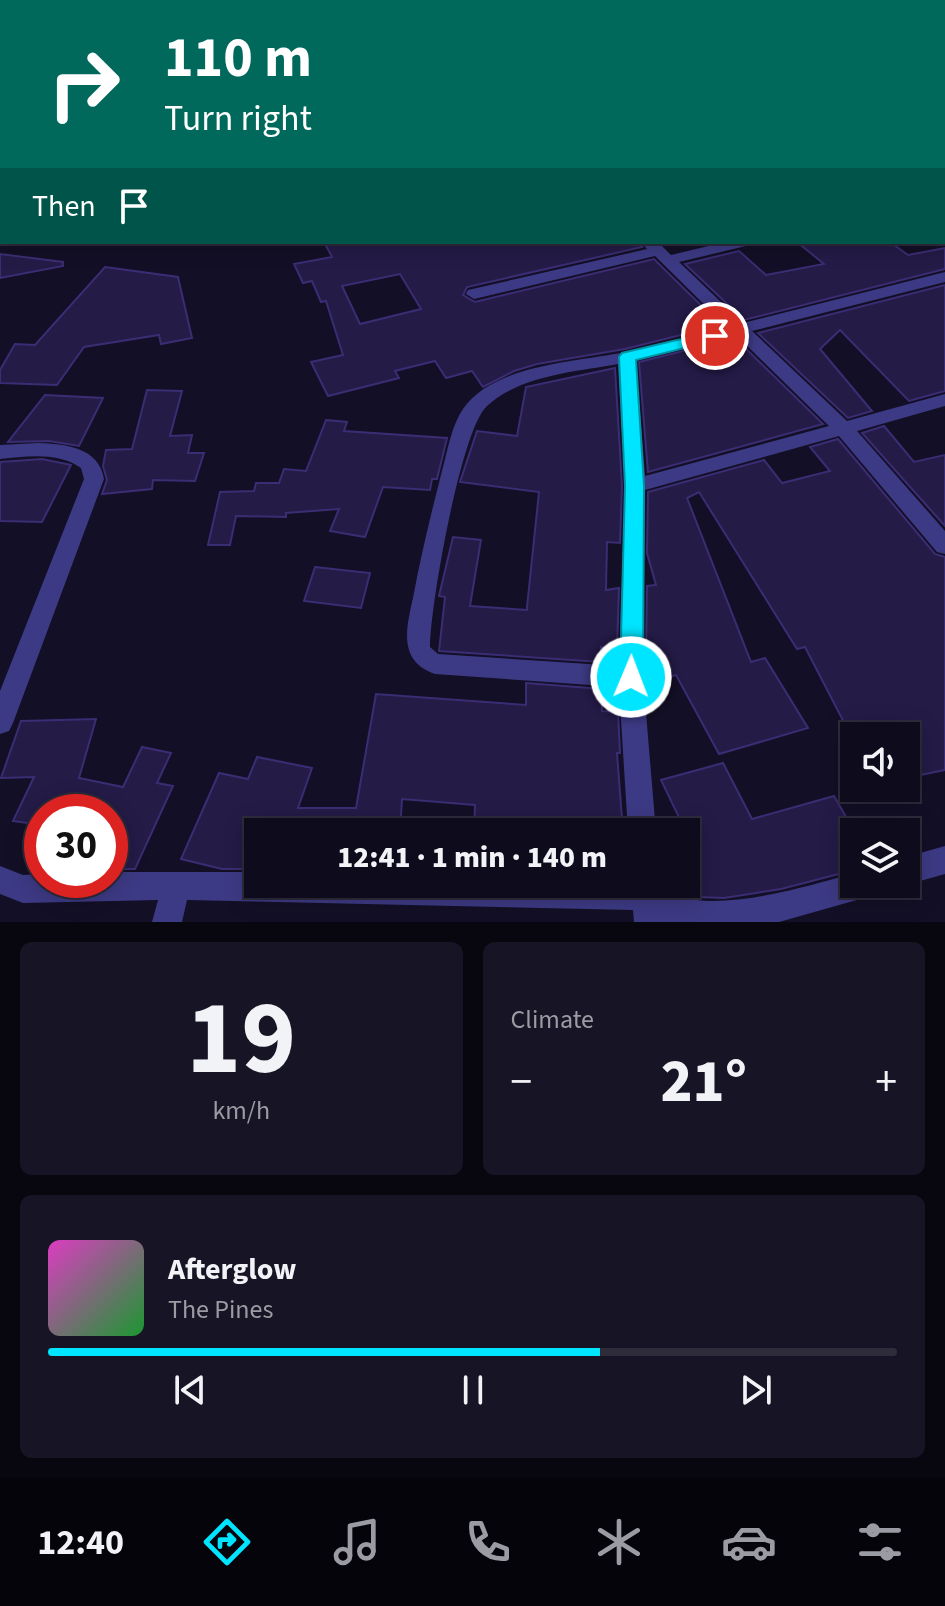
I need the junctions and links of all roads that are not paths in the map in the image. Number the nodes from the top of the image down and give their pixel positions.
1 (726, 244) edge
2 (658, 251) edge
3 (945, 277) edge
4 (474, 294) dead end
5 (742, 329) junction
6 (627, 357) junction
7 (945, 400) edge
8 (843, 428) junction
9 (0, 452) edge
10 (635, 486) junction
11 (945, 546) edge
12 (631, 677) junction
13 (0, 723) edge
14 (641, 818) edge
15 (945, 860) edge
16 (920, 867) edge
17 (0, 880) edge
18 (176, 885) junction
19 (840, 892) edge
20 (647, 901) edge
21 (167, 922) edge

1 - 2 street
2 - 4 street
2 - 5 street
3 - 5 street
5 - 6 street
5 - 8 street
6 - 10 street
6 - 12 street
7 - 8 street
8 - 10 street
8 - 11 street
9 - 13 street
10 - 12 street
12 - 14 street
15 - 16 street
17 - 18 street
18 - 20 street
18 - 21 street
19 - 20 street

